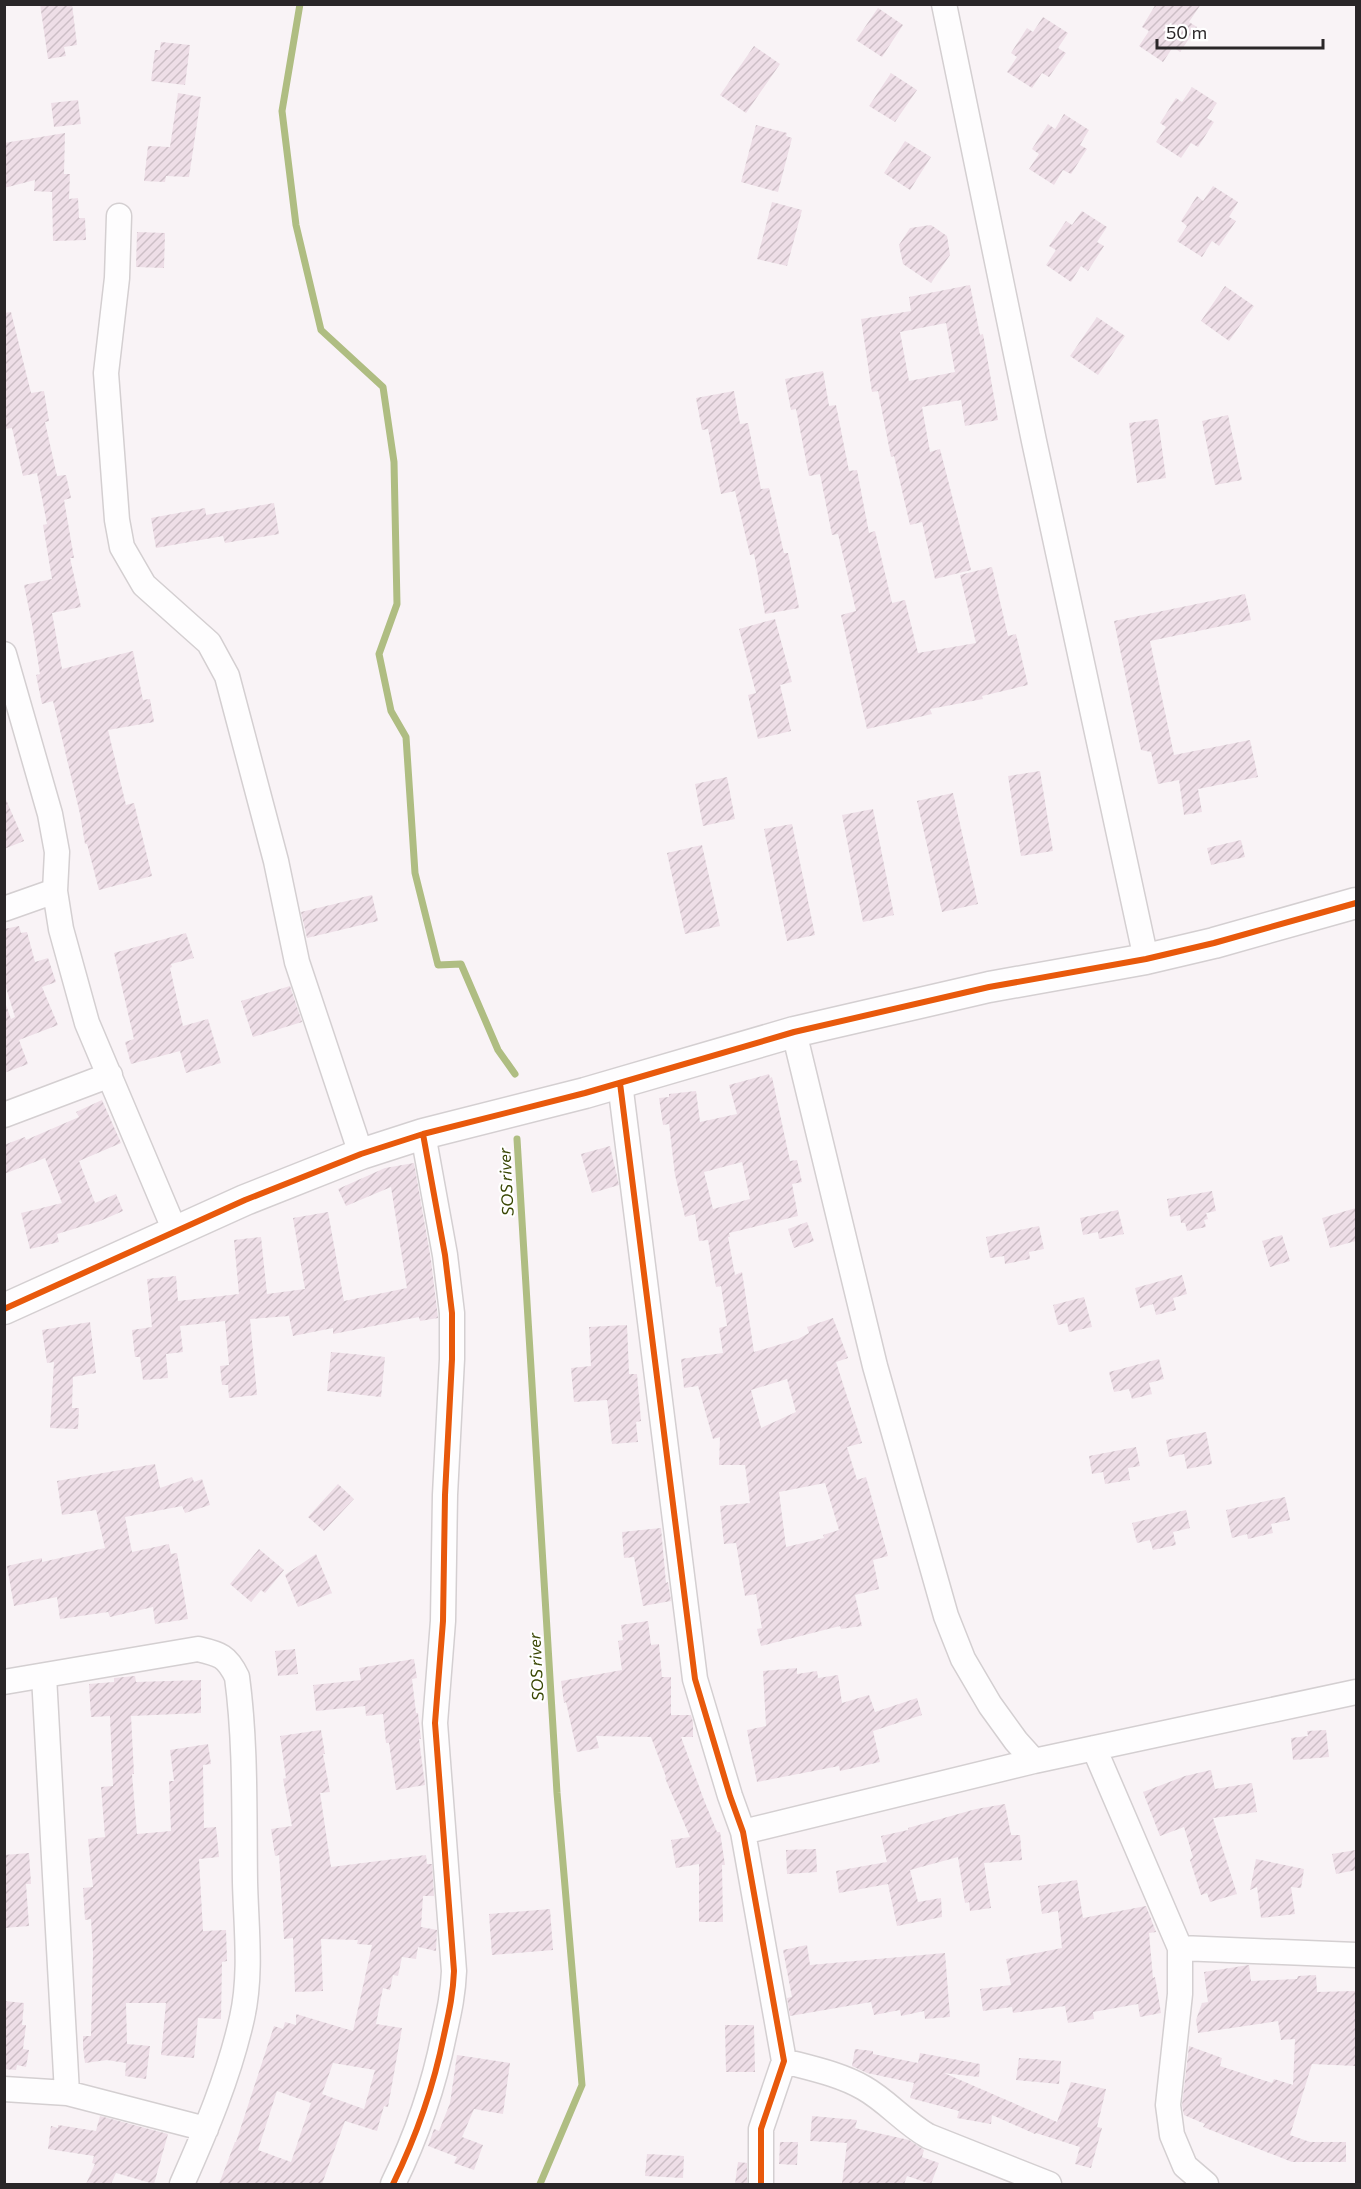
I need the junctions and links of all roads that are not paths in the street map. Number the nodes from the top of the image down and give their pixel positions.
1 (944, 4) edge
2 (119, 216) dead end
3 (4, 654) edge
4 (9, 693) edge
5 (55, 891) junction
6 (1356, 903) edge
7 (4, 909) edge
8 (1146, 959) junction
9 (794, 1032) junction
10 (110, 1075) junction
11 (620, 1083) junction
12 (4, 1115) edge
13 (423, 1134) junction
14 (360, 1154) junction
15 (175, 1231) junction
16 (4, 1309) edge
17 (44, 1676) junction
18 (4, 1682) edge
19 (1355, 1698) edge
20 (1094, 1748) junction
21 (1034, 1761) junction
22 (743, 1833) junction
23 (1180, 1948) junction
24 (1356, 1955) edge
25 (784, 2061) junction
26 (4, 2089) edge
27 (67, 2093) junction
28 (206, 2129) junction
29 (182, 2184) edge
30 (393, 2184) edge
31 (761, 2184) edge
32 (1049, 2184) edge
33 (1205, 2184) edge

1 - 8 street
2 - 14 street
3 - 4 street
4 - 5 street
5 - 7 street
5 - 10 street
6 - 8 street
8 - 9 street
9 - 11 street
9 - 21 street
10 - 12 street
10 - 15 street
11 - 13 street
11 - 22 street
13 - 14 street
13 - 30 street
14 - 15 street
15 - 16 street
17 - 18 street
17 - 27 street
17 - 28 street
19 - 20 street
20 - 21 street
20 - 23 street
21 - 22 street
22 - 25 street
23 - 24 street
23 - 33 street
25 - 31 street
25 - 32 street
26 - 27 street
27 - 28 street
28 - 29 street

